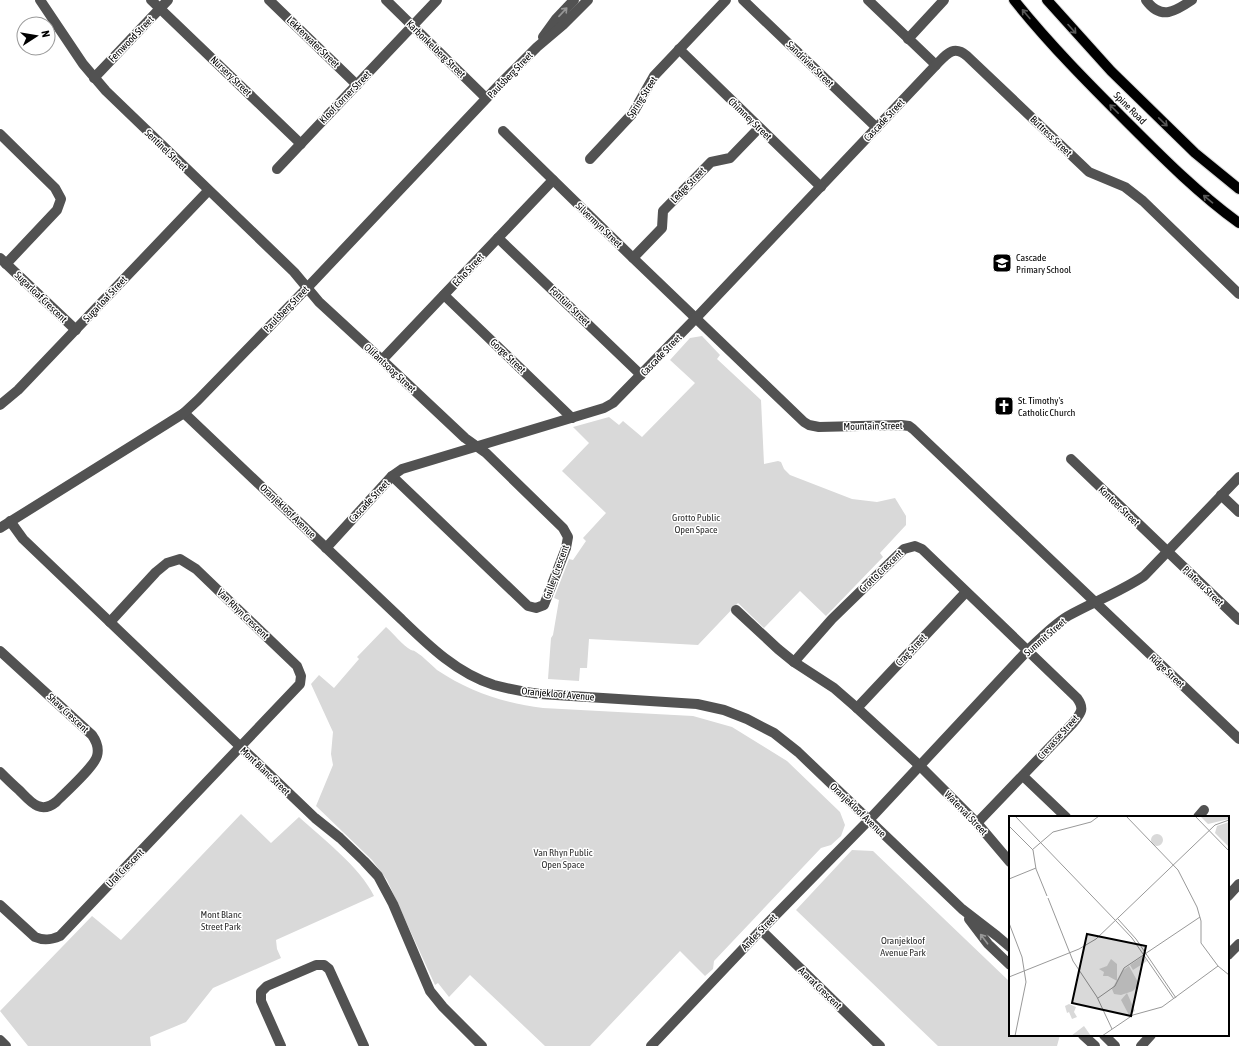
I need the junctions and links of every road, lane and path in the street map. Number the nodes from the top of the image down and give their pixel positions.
1 (40, 0) edge
2 (151, 0) edge
3 (168, 0) edge
4 (269, 0) edge
5 (386, 0) edge
6 (437, 0) edge
7 (574, 0) edge
8 (588, 0) edge
9 (726, 0) edge
10 (743, 0) edge
11 (868, 0) edge
12 (944, 0) edge
13 (1014, 0) edge
14 (1047, 0) edge
15 (1146, 0) edge
16 (1192, 0) edge
17 (160, 9) junction
18 (413, 26) junction
19 (908, 38) junction
20 (537, 47) junction
21 (679, 49) junction
22 (936, 65) junction
23 (94, 78) junction
24 (357, 85) junction
25 (486, 98) junction
26 (759, 128) junction
27 (877, 128) junction
28 (503, 130) dead end
29 (0, 134) edge
30 (301, 144) junction
31 (590, 159) dead end
32 (277, 169) dead end
33 (553, 180) junction
34 (821, 187) junction
35 (1239, 189) edge
36 (208, 190) junction
37 (1239, 223) edge
38 (498, 238) junction
39 (633, 258) junction
40 (3, 261) edge
41 (307, 288) junction
42 (1239, 294) edge
43 (444, 295) junction
44 (696, 318) junction
45 (76, 330) junction
46 (382, 360) junction
47 (641, 375) junction
48 (0, 405) edge
49 (184, 413) junction
50 (572, 418) junction
51 (475, 446) junction
52 (1071, 459) dead end
53 (392, 476) junction
54 (1239, 477) edge
55 (1221, 495) junction
56 (1239, 512) edge
57 (10, 522) junction
58 (0, 528) edge
59 (326, 548) junction
60 (1167, 552) junction
61 (966, 592) junction
62 (1095, 603) junction
63 (736, 610) dead end
64 (1239, 620) edge
65 (110, 622) junction
66 (1028, 650) junction
67 (0, 651) edge
68 (794, 662) junction
69 (857, 708) junction
70 (1239, 740) edge
71 (240, 746) junction
72 (920, 766) junction
73 (0, 772) edge
74 (1023, 776) junction
75 (1065, 816) edge
76 (869, 820) junction
77 (978, 823) junction
78 (1009, 861) edge
79 (1239, 884) edge
80 (1229, 895) edge
81 (0, 905) edge
82 (962, 909) junction
83 (761, 930) junction
84 (1239, 944) edge
85 (1009, 947) edge
86 (1229, 955) edge
87 (1009, 964) edge
88 (1084, 1036) edge
89 (1097, 1036) edge
90 (1105, 1036) edge
91 (1150, 1036) edge
92 (0, 1040) edge
93 (1091, 1045) edge
94 (6, 1046) edge
95 (281, 1046) edge
96 (364, 1046) edge
97 (482, 1046) edge
98 (651, 1046) edge
99 (880, 1046) edge
100 (1115, 1046) edge
101 (1141, 1046) edge

1 - 23 street, Sentinel Street
2 - 17 street, Nursery Street
3 - 17 street, Fernwood Street
4 - 24 street, Lekkerwater Street
5 - 18 street, Karbonkelberg Street
6 - 18 street, Kloof Corner Street
20 -> 7 street, Paulsberg Street
8 - 20 street, Paulsberg Street
9 - 21 street, Spring Street
10 - 27 street, Sandrivier Street
11 - 19 street
12 - 19 street
37 -> 13 main road, Spine Road
14 -> 35 main road, Spine Road
15 - 16 street
17 - 23 street, Fernwood Street
17 - 30 street, Nursery Street
18 - 24 street, Kloof Corner Street
18 - 25 street, Karbonkelberg Street
19 - 22 street
20 - 25 street, Paulsberg Street
21 - 26 street, Chimney Street
21 - 31 street, Spring Street
22 - 27 street, Cascade Street
22 - 42 street, Buttress Street
23 - 36 street, Sentinel Street
24 - 30 street, Kloof Corner Street
25 - 41 street, Paulsberg Street
26 - 34 street, Chimney Street
26 - 39 street, Ledge Street
27 - 34 street, Cascade Street
28 - 33 street, Silvermyn Street
29 - 40 street, Sugarloaf Crescent
30 - 32 street, Kloof Corner Street
33 - 38 street, Echo Street
33 - 39 street, Silvermyn Street
34 - 44 street, Cascade Street
36 - 41 street, Sentinel Street
36 - 45 street, Sugarloaf Street
38 - 43 street, Echo Street
38 - 47 street, Fontuin Street
39 - 44 street, Silvermyn Street
40 - 45 street, Sugarloaf Crescent
41 - 46 street, Olifantsoog Street
41 - 49 street, Paulsberg Street
43 - 46 street, Echo Street
43 - 50 street, Gorge Street
44 - 47 street, Cascade Street
44 - 62 street, Mountain Street
45 - 48 street, Sugarloaf Street
46 - 51 street, Olifantsoog Street
47 - 50 street, Cascade Street
49 - 57 street, Paulsberg Street
49 - 59 street, Oranjekloof Avenue
50 - 51 street, Cascade Street
51 - 53 street, Cascade Street
51 - 53 street, Gulley Crescent
52 - 60 street, Kontoer Street
53 - 59 street, Cascade Street
54 - 55 street, Summit Street
55 - 56 street
55 - 60 street, Summit Street
57 - 58 street, Paulsberg Street
57 - 65 street, Mont Blanc Street
59 - 76 street, Oranjekloof Avenue
60 - 62 street, Summit Street
60 - 64 street, Plateau Street
61 - 66 street, Grotto Crescent
61 - 68 street, Grotto Crescent
61 - 69 street, Crag Street
62 - 66 street, Summit Street
62 - 70 street, Ridge Street
63 - 68 street
65 - 71 street, Mont Blanc Street
65 - 71 street, Van Rhyn Crescent
66 - 72 street, Summit Street
66 - 74 street, Crevasse Street
67 - 73 street, Shaw Crescent
68 - 69 street
69 - 72 street
71 - 81 street, Ural Crescent
71 - 97 street, Mont Blanc Street
72 - 76 street, Summit Street
72 - 77 street, Waterval Street
74 - 75 street
74 - 77 street, Crevasse Street
76 - 82 street, Oranjekloof Avenue
76 - 83 street, Andes Street
77 - 78 street, Waterval Street
79 - 80 street
82 - 85 street, Oranjekloof Avenue
87 -> 82 street, Oranjekloof Avenue
83 - 98 street, Andes Street
83 - 99 street, Ararat Crescent
84 - 86 street
88 - 93 street
89 - 93 street
90 - 100 street
91 - 101 street
92 - 94 street
95 - 96 street

